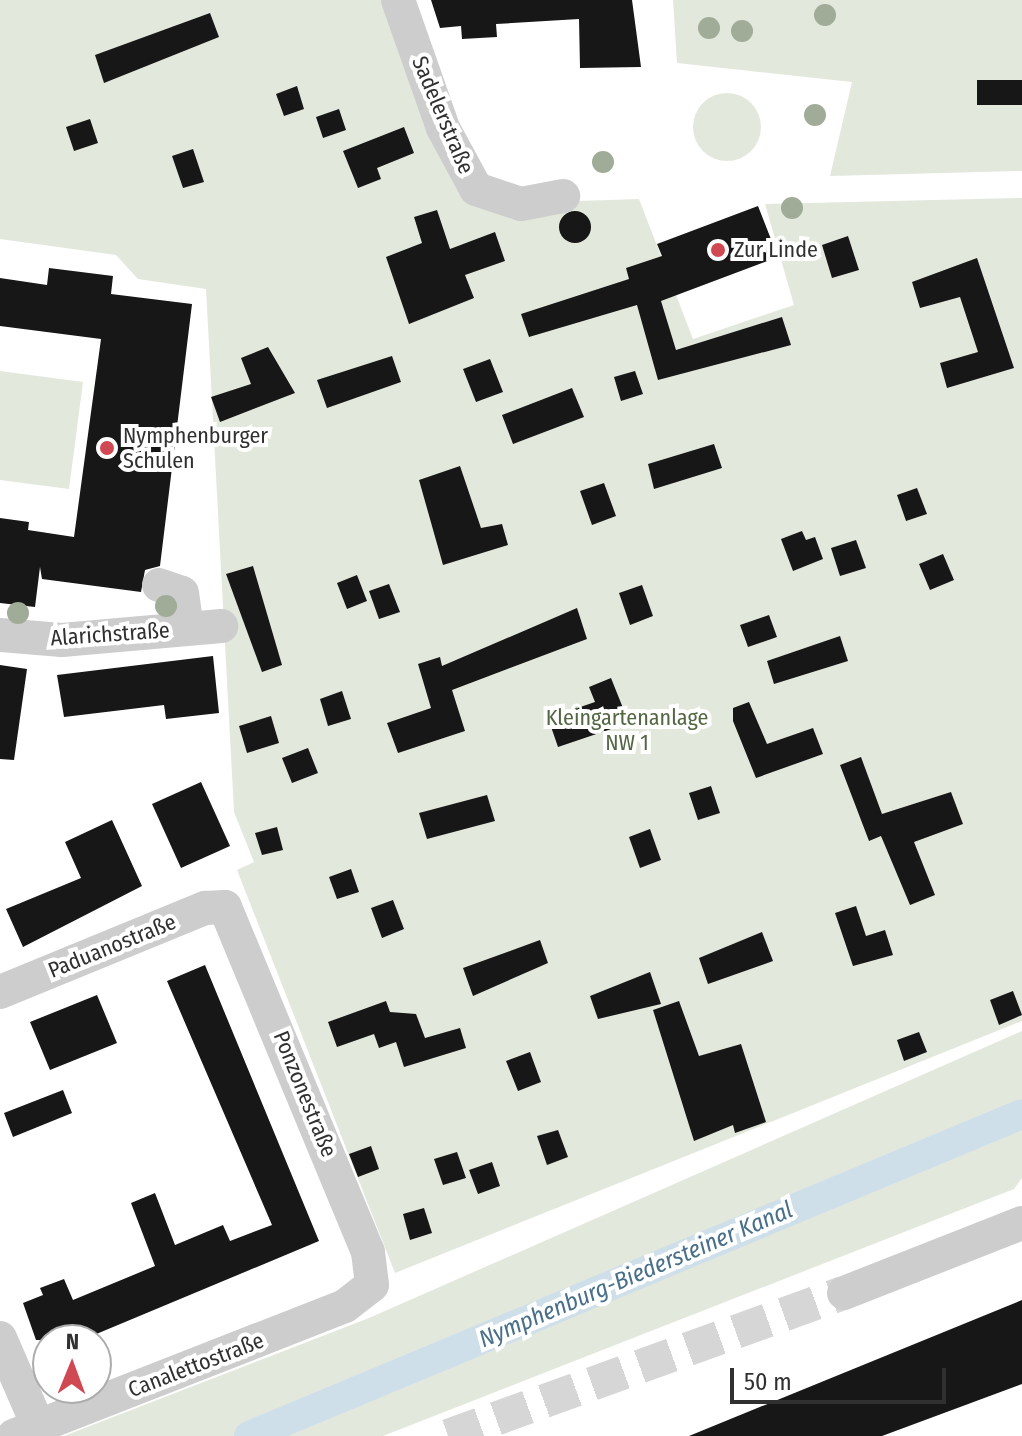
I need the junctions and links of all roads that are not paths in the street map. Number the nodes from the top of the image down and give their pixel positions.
1 (398, 0) edge
2 (563, 196) dead end
3 (159, 585) dead end
4 (221, 626) dead end
5 (187, 628) junction
6 (0, 635) edge
7 (225, 907) joint
8 (3, 982) edge
9 (1022, 1223) edge
10 (372, 1285) joint
11 (844, 1293) tunnel mouth
12 (0, 1338) edge
13 (26, 1431) edge

1 - 2 street, Sadelerstraße
3 - 5 street
4 - 5 street, Alarichstraße
5 - 6 street, Alarichstraße
7 - 8 street, Paduanostraße
7 - 10 street, Ponzonestraße
9 - 11 street
10 - 13 street, Canalettostraße
12 - 13 street

